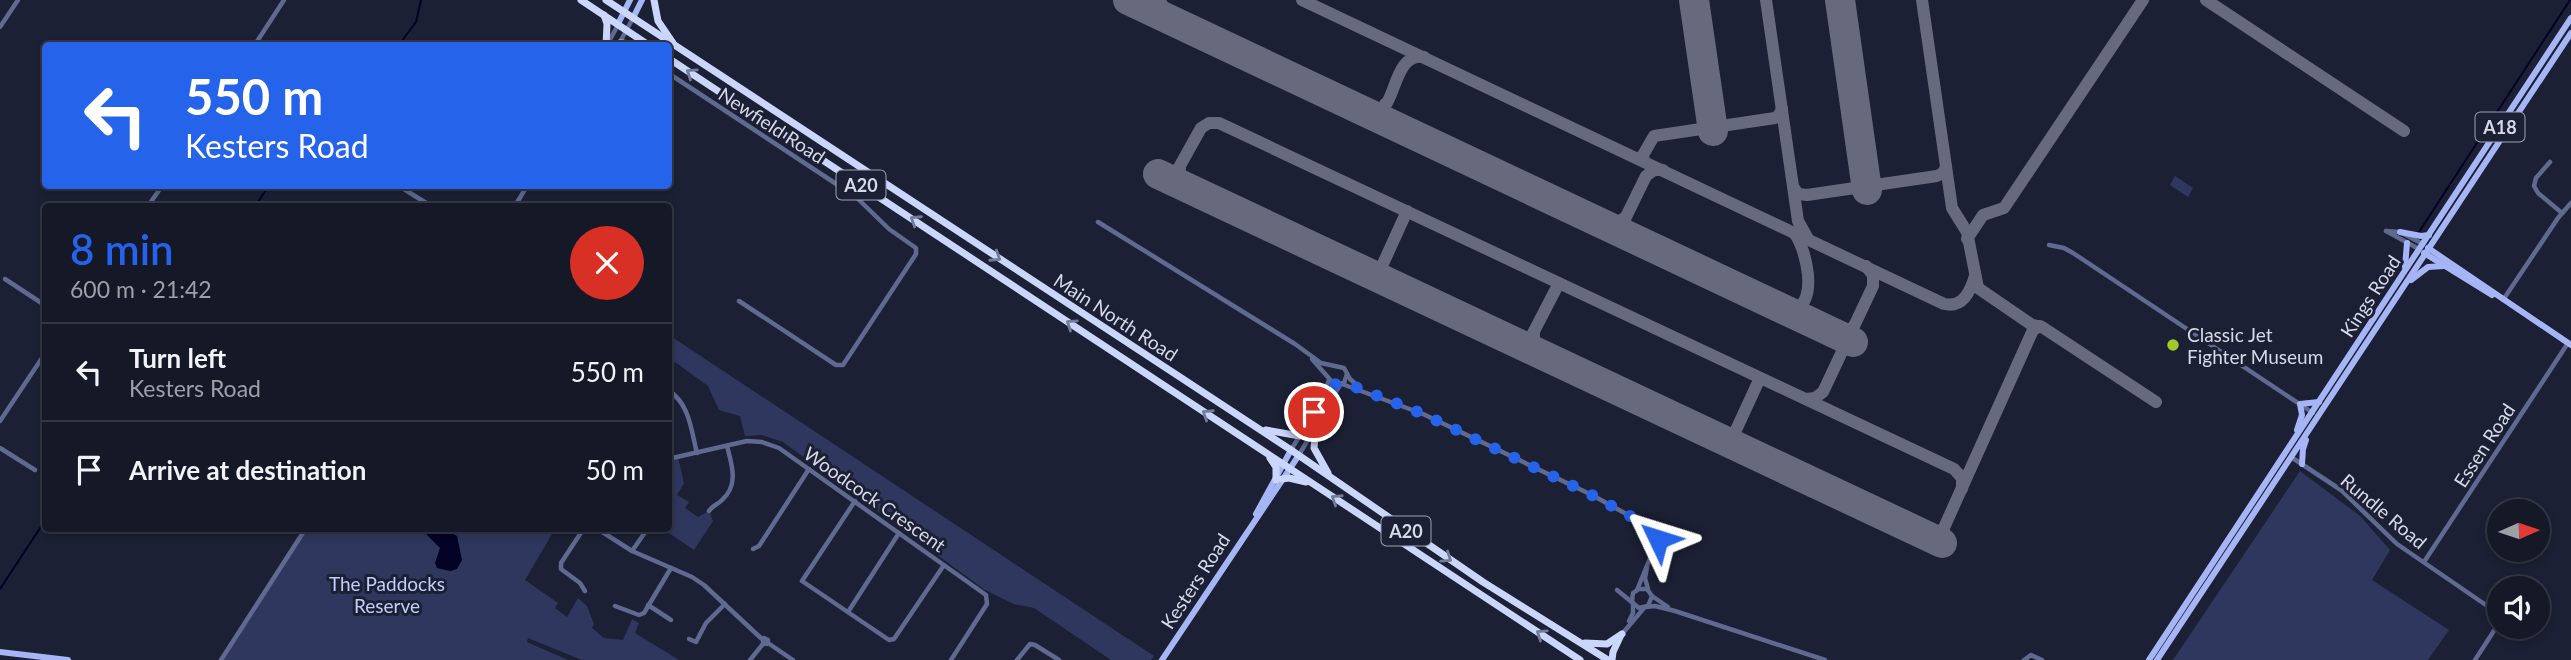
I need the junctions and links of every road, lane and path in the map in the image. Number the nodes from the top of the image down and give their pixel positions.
1 (18, 0) edge
2 (284, 0) edge
3 (581, 0) edge
4 (606, 0) edge
5 (630, 0) edge
6 (642, 0) edge
7 (654, 0) edge
8 (624, 12) junction
9 (604, 15) junction
10 (633, 18) junction
11 (2571, 18) edge
12 (618, 24) junction
13 (0, 27) edge
14 (627, 30) junction
15 (2570, 35) edge
16 (2559, 37) junction
17 (257, 42) edge
18 (607, 42) edge
19 (609, 42) edge
20 (620, 42) edge
21 (645, 42) edge
22 (668, 42) edge
23 (672, 45) edge
24 (678, 49) junction
25 (672, 61) edge
26 (672, 76) edge
27 (2550, 162) dead end
28 (404, 189) edge
29 (426, 203) edge
30 (2571, 203) edge
31 (2562, 213) junction
32 (1098, 222) dead end
33 (2400, 232) junction
34 (2440, 234) junction
35 (2429, 235) junction
36 (2407, 243) junction
37 (2049, 245) dead end
38 (2424, 249) junction
39 (2441, 257) junction
40 (2446, 267) junction
41 (2404, 272) junction
42 (5, 279) dead end
43 (2405, 284) junction
44 (2494, 295) junction
45 (739, 301) dead end
46 (2503, 301) junction
47 (42, 303) edge
48 (2570, 344) edge
49 (1306, 352) junction
50 (42, 358) edge
51 (1333, 367) junction
52 (1347, 373) junction
53 (1329, 379) junction
54 (1341, 385) junction
55 (1363, 390) junction
56 (672, 393) edge
57 (2319, 402) junction
58 (2300, 404) junction
59 (2315, 417) junction
60 (0, 421) edge
61 (1316, 425) junction
62 (1258, 428) junction
63 (1300, 436) junction
64 (2292, 442) junction
65 (727, 446) junction
66 (0, 448) edge
67 (1291, 450) junction
68 (1264, 451) junction
69 (696, 453) junction
70 (1299, 455) junction
71 (2288, 455) junction
72 (672, 458) edge
73 (2302, 464) junction
74 (1287, 467) junction
75 (810, 469) junction
76 (35, 470) dead end
77 (1331, 477) junction
78 (1279, 480) junction
79 (1314, 484) junction
80 (855, 501) junction
81 (709, 511) dead end
82 (303, 532) edge
83 (581, 532) edge
84 (602, 532) edge
85 (645, 532) edge
86 (900, 533) junction
87 (752, 549) dead end
88 (632, 551) junction
89 (2424, 562) junction
90 (1648, 563) junction
91 (944, 565) junction
92 (671, 568) junction
93 (1636, 590) junction
94 (585, 591) dead end
95 (1650, 594) junction
96 (1633, 602) junction
97 (725, 604) junction
98 (648, 605) junction
99 (615, 606) dead end
100 (2487, 606) edge
101 (1645, 608) junction
102 (1675, 611) junction
103 (848, 612) junction
104 (671, 620) dead end
105 (1623, 632) junction
106 (690, 639) dead end
107 (2489, 639) edge
108 (765, 642) junction
109 (1580, 643) junction
110 (0, 652) edge
111 (68, 660) edge
112 (222, 660) edge
113 (750, 660) edge
114 (793, 660) edge
115 (951, 660) edge
116 (1017, 660) edge
117 (1059, 660) edge
118 (1162, 660) edge
119 (1580, 660) edge
120 (1610, 660) edge
121 (1825, 660) edge
122 (2024, 660) edge
123 (2042, 660) edge
124 (2149, 660) edge
125 (2157, 660) edge
126 (2475, 660) edge

1 - 13 street
2 - 17 street
3 - 9 highway
4 - 8 highway, Main North Road / A20
5 - 8 main road
6 - 10 main road
7 - 24 highway
8 - 10 highway, Main North Road / A20
8 - 12 main road
9 - 12 highway
9 - 18 highway
10 - 14 street
10 - 22 highway, Main North Road / A20
11 - 16 main road, Kings Road / A18
12 - 14 highway
12 - 19 street
14 - 20 street
14 - 21 highway
15 - 16 main road
15 - 34 main road, Kings Road / A18
16 - 35 main road, Kings Road / A18
23 - 24 highway, Main North Road / A20
24 -> 62 highway, Main North Road / A20
68 -> 25 highway, Main North Road / A20
26 - 45 street, Newfield Road
27 - 31 street
28 - 29 street
30 - 31 street
31 - 46 street
32 - 49 street
33 - 35 main road
33 - 36 street
33 - 38 street
34 - 38 main road, Kings Road / A18
34 - 39 main road
35 - 38 main road, Kings Road / A18
36 - 38 street
36 - 41 main road
37 - 58 street
38 - 39 main road
38 - 40 main road
38 - 41 main road, Kings Road / A18
38 - 43 main road, Kings Road / A18
39 - 44 main road
40 - 43 main road
40 - 44 main road
41 - 57 main road, Kings Road / A18
42 - 47 street
43 - 59 main road, Kings Road / A18
44 - 46 main road
46 - 48 main road
48 - 89 street, Essen Road
49 - 51 street
49 - 53 street
50 - 60 street
51 - 52 street
51 - 53 street
52 - 54 street
52 - 55 street
53 - 54 street
53 - 63 street, Kesters Road
54 - 55 street
54 - 61 street, Kesters Road
55 - 90 street
56 - 69 street
57 - 58 main road
57 - 59 main road, Kings Road / A18
58 - 59 street
58 - 64 main road
59 - 64 main road, Kings Road / A18
59 - 71 main road, Kings Road / A18
59 - 73 main road
61 - 70 street, Kesters Road
61 - 77 highway
62 - 63 highway
62 - 67 highway, Main North Road / A20
63 - 67 street, Kesters Road
64 - 71 main road, Kings Road / A18
65 - 69 street, Woodcock Crescent
65 - 75 street, Woodcock Crescent
65 - 81 street
66 - 76 street
67 - 70 highway, Main North Road / A20
67 - 74 main road, Kesters Road
68 - 74 highway, Main North Road / A20
68 - 78 highway
69 - 72 street, Woodcock Crescent
70 - 74 main road, Kesters Road
70 - 77 highway, Main North Road / A20
71 - 73 street, Rundle Road
71 - 124 main road, Kings Road / A18
71 - 125 main road, Kings Road / A18
73 - 89 street, Rundle Road
74 - 78 main road, Kesters Road
74 - 79 highway, Main North Road / A20
75 - 80 street, Woodcock Crescent
75 - 87 street
77 -> 109 highway, Main North Road / A20
78 - 79 highway
78 - 118 main road, Kesters Road
119 -> 79 highway, Main North Road / A20
80 - 86 street, Woodcock Crescent
80 - 103 street
82 - 112 street
83 - 94 street
84 - 88 street
85 - 88 street
86 - 91 street, Woodcock Crescent
86 - 103 street
88 - 92 street
89 - 100 street, Rundle Road
90 - 93 street
90 - 95 street
91 - 103 street
91 - 115 street, Woodcock Crescent
92 - 97 street
92 - 98 street
93 - 95 street
93 - 96 street
93 - 96 street
95 - 101 street
95 - 102 street
96 - 101 street
96 - 105 street
97 - 106 street
97 - 108 street
98 - 99 street
98 - 104 street
101 - 102 street
101 - 105 street
102 - 121 street
105 - 109 highway
105 - 120 highway
107 - 126 street
108 - 113 street
108 - 114 street
109 - 120 highway, Main North Road / A20
110 - 111 main road
116 - 117 street
122 - 123 street

